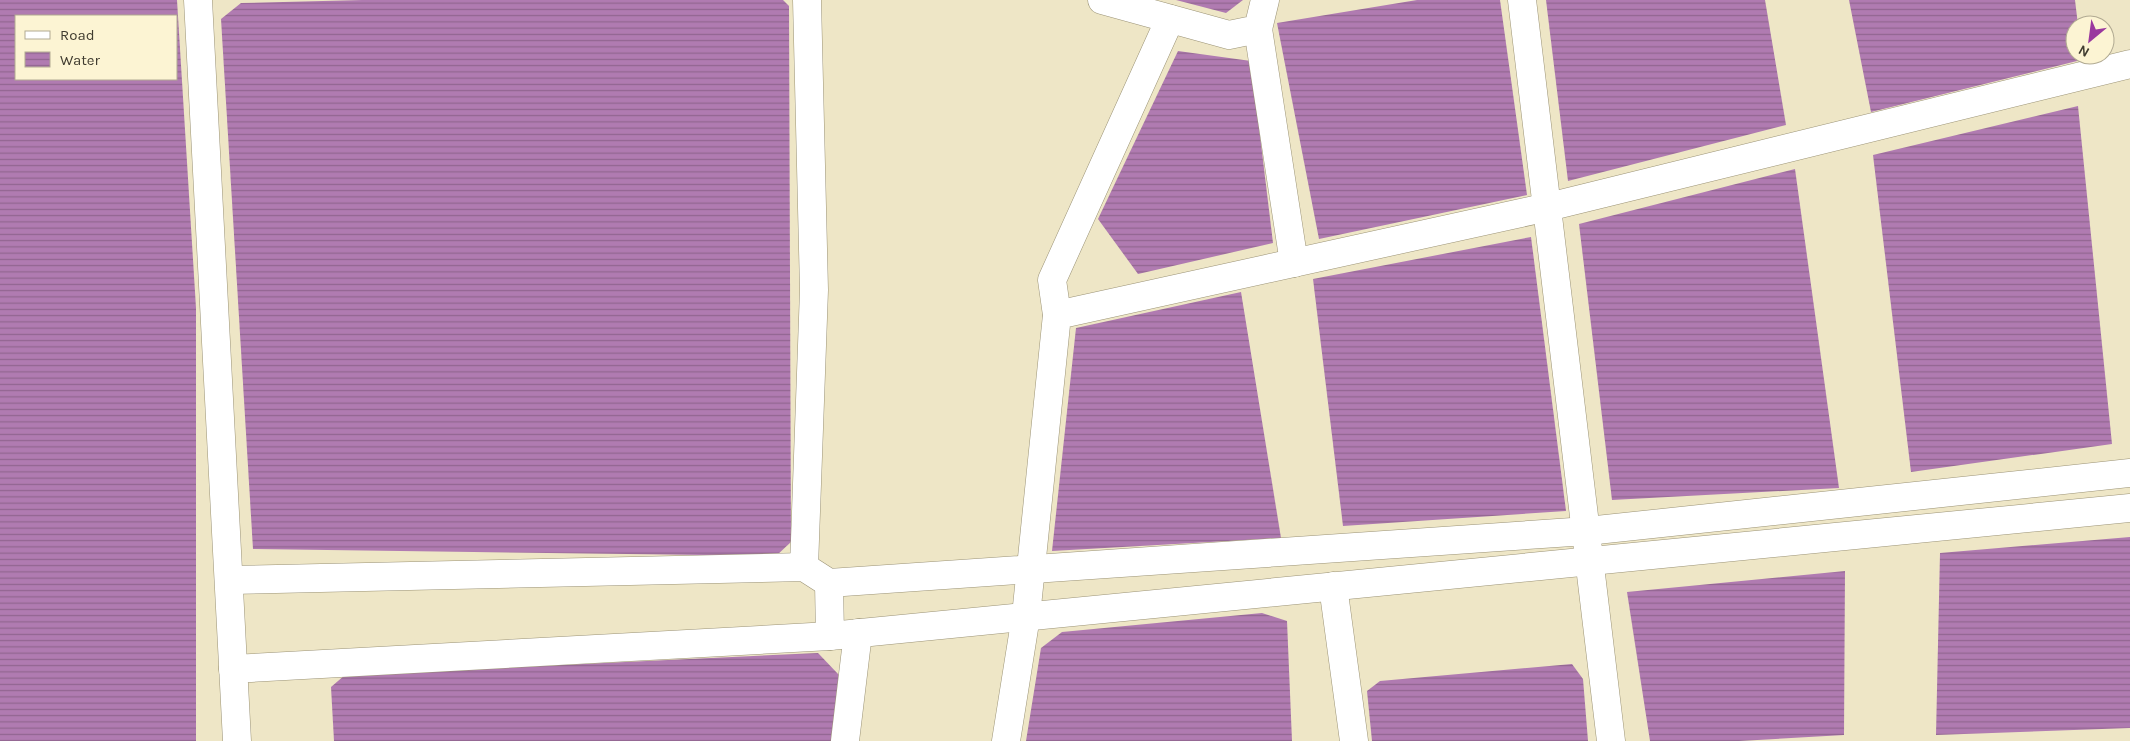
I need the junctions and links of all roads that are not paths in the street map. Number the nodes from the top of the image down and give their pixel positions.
1 (198, 0) edge
2 (807, 0) edge
3 (1102, 0) edge
4 (1265, 0) edge
5 (1522, 0) edge
6 (1170, 19) junction
7 (1258, 29) junction
8 (2130, 64) edge
9 (1548, 207) junction
10 (1294, 262) junction
11 (1057, 315) junction
12 (2130, 473) edge
13 (2130, 508) edge
14 (1587, 531) junction
15 (1590, 561) junction
16 (804, 567) junction
17 (1030, 569) junction
18 (229, 580) junction
19 (829, 583) junction
20 (1333, 586) junction
21 (1026, 616) junction
22 (858, 633) junction
23 (830, 636) junction
24 (233, 669) junction
25 (237, 741) edge
26 (845, 741) edge
27 (1006, 741) edge
28 (1354, 741) edge
29 (1611, 741) edge

1 - 18 lane
2 - 16 lane
3 - 6 lane
4 - 7 lane
5 - 9 lane
6 - 7 lane
6 - 11 lane
7 - 10 lane
8 - 9 lane
9 - 10 lane
9 - 14 lane
10 - 11 lane
11 - 17 lane
12 - 14 lane
13 - 15 lane
14 - 15 lane
14 - 17 lane
15 - 20 lane
15 - 29 lane
16 - 18 lane
16 - 19 lane
17 - 19 lane
17 - 21 lane
18 - 24 lane
19 - 23 lane
20 - 21 lane
20 - 28 lane
21 - 22 lane
21 - 27 lane
22 - 23 lane
22 - 26 lane
23 - 24 lane
24 - 25 lane

